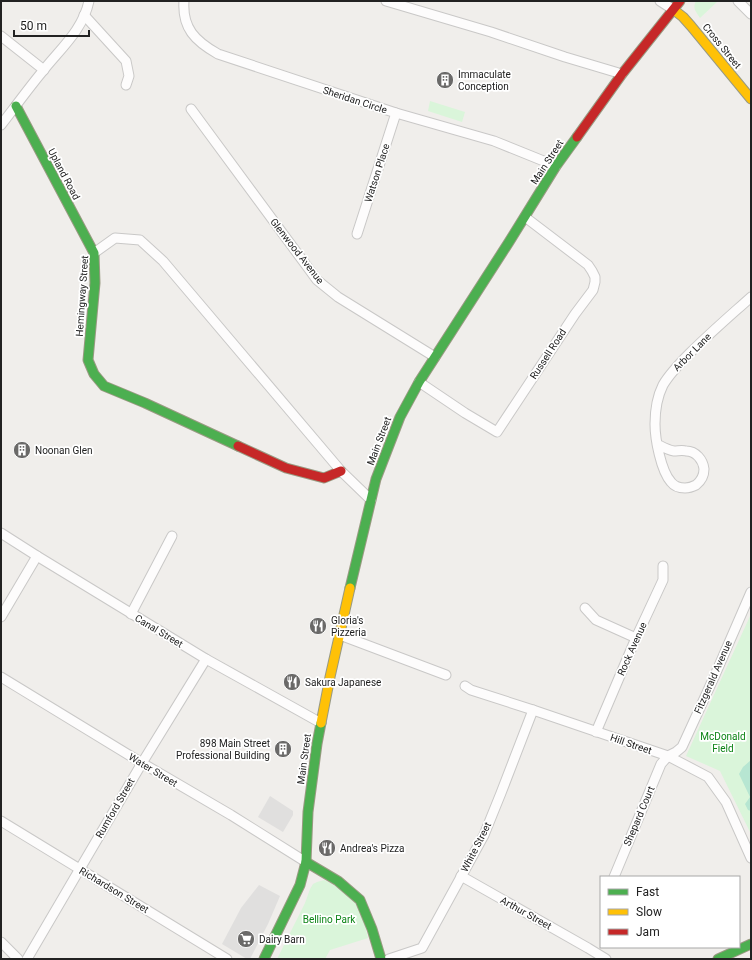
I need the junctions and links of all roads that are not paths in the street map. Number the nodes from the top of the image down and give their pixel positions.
1 (89, 1) edge
2 (184, 1) edge
3 (386, 1) edge
4 (660, 1) edge
5 (680, 1) edge
6 (738, 1) edge
7 (405, 4) edge
8 (674, 10) junction
9 (751, 14) edge
10 (84, 15) junction
11 (1, 36) edge
12 (44, 70) junction
13 (622, 74) junction
14 (126, 85) dead end
15 (751, 99) edge
16 (16, 106) junction
17 (192, 109) dead end
18 (396, 113) junction
19 (1, 125) edge
20 (556, 166) junction
21 (525, 217) junction
22 (357, 234) dead end
23 (94, 253) junction
24 (751, 297) edge
25 (435, 357) junction
26 (419, 382) junction
27 (657, 444) junction
28 (341, 471) junction
29 (371, 500) junction
30 (1, 533) edge
31 (172, 536) dead end
32 (37, 556) junction
33 (663, 566) dead end
34 (751, 592) edge
35 (585, 608) dead end
36 (131, 614) junction
37 (1, 617) edge
38 (340, 635) junction
39 (636, 638) junction
40 (206, 659) junction
41 (446, 674) dead end
42 (1, 677) edge
43 (465, 686) dead end
44 (533, 710) junction
45 (321, 723) junction
46 (596, 732) junction
47 (668, 756) junction
48 (142, 763) junction
49 (1, 821) edge
50 (751, 858) edge
51 (306, 862) junction
52 (80, 869) junction
53 (461, 876) junction
54 (614, 876) edge
55 (1, 942) edge
56 (751, 944) edge
57 (591, 949) junction
58 (18, 959) edge
59 (27, 959) edge
60 (227, 959) edge
61 (264, 959) edge
62 (381, 959) edge
63 (389, 959) edge
64 (594, 959) edge
65 (606, 959) edge
66 (718, 959) edge

1 - 10 street
2 - 18 street, Sheridan Circle
3 - 7 street
4 - 8 street
5 - 8 main road, Main Street
6 - 9 street
7 - 13 street
8 - 13 main road, Main Street
8 - 15 main road, Cross Street
10 - 12 street
10 - 14 street
11 - 12 street
12 - 16 street
13 - 20 main road, Main Street
16 - 19 street
16 - 23 main road, Upland Road
17 - 25 street, Glenwood Avenue
18 - 20 street, Sheridan Circle
18 - 22 street, Watson Place
20 - 21 main road, Main Street
21 - 25 main road, Main Street
21 - 26 street, Russell Road
23 - 28 street, Hemingway Street
23 - 28 main road, Hemingway Street
24 - 27 street, Arbor Lane
25 - 26 main road, Main Street
26 - 29 main road, Main Street
27 - 27 street, Arbor Lane
28 - 29 street, Hemingway Street
29 - 38 main road, Main Street
30 - 32 street, Canal Street
31 - 36 street
32 - 36 street, Canal Street
32 - 37 street
33 - 39 street, Rock Avenue
34 - 47 street, Fitzgerald Avenue
35 - 39 street
36 - 40 street, Canal Street
38 - 41 street
38 - 45 main road, Main Street
39 - 46 street, Rock Avenue
40 - 45 street, Canal Street
40 - 48 street, Rumford Street
42 - 48 street, Water Street
43 - 44 street, Hill Street
44 - 46 street, Hill Street
44 - 53 street, White Street
45 - 51 main road, Main Street
46 - 47 street, Hill Street
47 - 50 street, Hill Street
47 - 54 street, Shepard Court
48 - 51 street, Water Street
48 - 52 street, Rumford Street
49 - 52 street, Richardson Street
51 - 61 main road, Main Street
51 - 62 main road
52 - 59 street, Rumford Street
52 - 60 street, Richardson Street
53 - 57 street, Arthur Street
53 - 63 street, White Street
55 - 58 street
56 - 66 main road
57 - 64 street
57 - 65 street, Arthur Street

